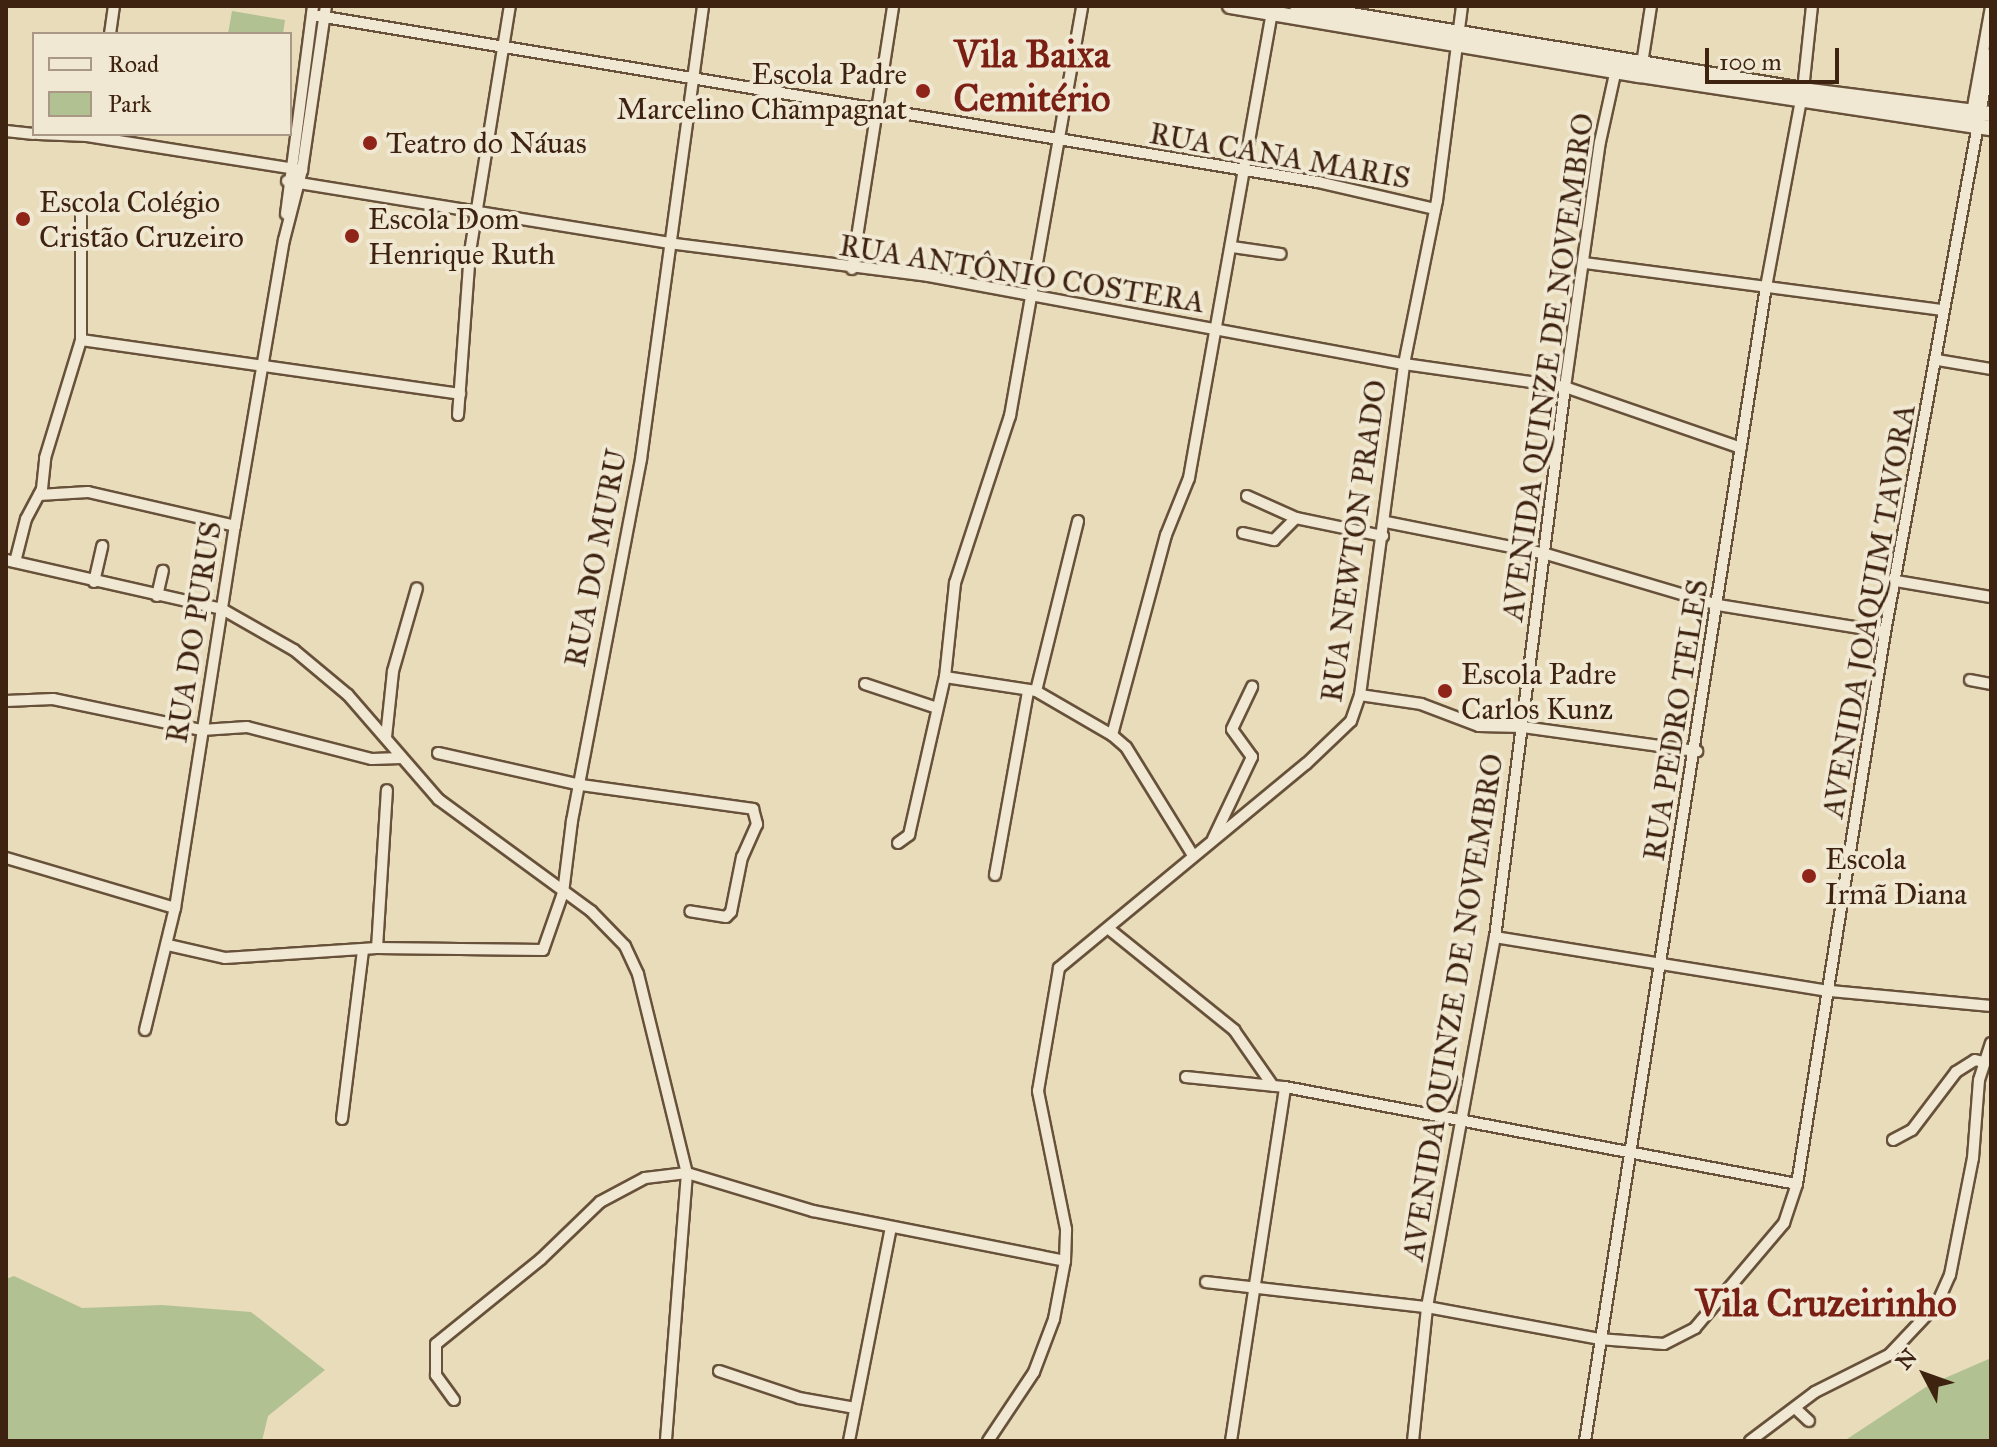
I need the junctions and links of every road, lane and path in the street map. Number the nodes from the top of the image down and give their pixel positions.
1 (114, 6) edge
2 (510, 6) edge
3 (703, 6) edge
4 (893, 6) edge
5 (1082, 6) edge
6 (1230, 6) edge
7 (1297, 6) edge
8 (1462, 6) edge
9 (1644, 6) edge
10 (1651, 6) edge
11 (1812, 6) edge
12 (1991, 7) edge
13 (1273, 9) edge
14 (313, 11) edge
15 (325, 12) edge
16 (1364, 23) junction
17 (110, 32) edge
18 (1458, 38) junction
19 (503, 48) junction
20 (1991, 54) edge
21 (1617, 65) junction
22 (1637, 68) junction
23 (689, 82) junction
24 (1802, 95) junction
25 (878, 111) junction
26 (1979, 122) edge
27 (6, 131) edge
28 (32, 134) edge
29 (87, 136) edge
30 (1057, 140) junction
31 (288, 168) junction
32 (302, 170) junction
33 (1245, 172) junction
34 (293, 182) junction
35 (81, 204) dead end
36 (1435, 209) junction
37 (477, 214) junction
38 (668, 243) junction
39 (1232, 247) junction
40 (1281, 254) dead end
41 (1585, 263) junction
42 (852, 269) junction
43 (1766, 287) junction
44 (1032, 299) junction
45 (1942, 310) junction
46 (1218, 330) junction
47 (81, 340) junction
48 (1937, 360) junction
49 (1404, 364) junction
50 (262, 368) junction
51 (1991, 369) edge
52 (1565, 387) junction
53 (460, 394) junction
54 (458, 415) dead end
55 (1741, 448) junction
56 (39, 495) junction
57 (1247, 496) dead end
58 (1296, 518) junction
59 (1078, 521) dead end
60 (1386, 522) junction
61 (235, 526) junction
62 (1243, 533) dead end
63 (1383, 536) junction
64 (102, 546) dead end
65 (1546, 554) junction
66 (10, 561) edge
67 (163, 571) dead end
68 (1896, 581) junction
69 (94, 582) junction
70 (417, 588) dead end
71 (157, 596) junction
72 (1991, 597) edge
73 (1718, 605) junction
74 (222, 609) junction
75 (1885, 632) junction
76 (945, 677) junction
77 (1970, 680) dead end
78 (865, 684) dead end
79 (1991, 684) edge
80 (1252, 687) dead end
81 (1032, 691) junction
82 (1360, 695) junction
83 (6, 701) edge
84 (937, 708) junction
85 (1523, 727) junction
86 (202, 730) junction
87 (1112, 735) junction
88 (386, 737) junction
89 (1697, 751) junction
90 (438, 753) dead end
91 (401, 758) junction
92 (581, 785) junction
93 (387, 790) dead end
94 (898, 843) dead end
95 (1210, 844) junction
96 (1192, 854) junction
97 (6, 858) edge
98 (995, 875) dead end
99 (563, 893) junction
100 (175, 908) junction
101 (690, 911) dead end
102 (1109, 929) junction
103 (1495, 937) junction
104 (168, 945) junction
105 (377, 948) junction
106 (363, 951) junction
107 (1663, 963) junction
108 (1830, 991) junction
109 (1991, 1006) edge
110 (145, 1030) dead end
111 (1991, 1043) edge
112 (1983, 1062) junction
113 (1186, 1077) dead end
114 (1273, 1086) junction
115 (1285, 1087) junction
116 (342, 1119) dead end
117 (1462, 1121) junction
118 (1893, 1140) dead end
119 (1635, 1150) junction
120 (687, 1173) junction
121 (1797, 1184) junction
122 (891, 1227) junction
123 (1065, 1261) junction
124 (1206, 1282) dead end
125 (1256, 1289) junction
126 (1427, 1307) junction
127 (1599, 1339) junction
128 (719, 1371) dead end
129 (454, 1400) dead end
130 (855, 1408) junction
131 (1795, 1408) junction
132 (1809, 1421) dead end
133 (666, 1441) edge
134 (849, 1441) edge
135 (988, 1441) edge
136 (1231, 1441) edge
137 (1413, 1441) edge
138 (1585, 1441) edge
139 (1750, 1441) edge

1 - 17 street
2 - 19 street
3 - 23 street, RUA DO MURU
4 - 25 street
5 - 30 street
6 - 13 street
7 - 16 street
8 - 18 street, RUA NEWTON PRADO
9 - 22 street
10 - 22 street
11 - 24 street, RUA PEDRO TELES
12 - 26 street, AVENIDA JOAQUIM TAVORA
13 - 16 street
13 - 33 street
14 - 15 street, RUA CANA MARIS
14 - 31 street, RUA DO PURUS
15 - 19 street, RUA CANA MARIS
15 - 32 street, RUA DO PURUS
16 - 18 street
18 - 21 street
18 - 36 street, RUA NEWTON PRADO
19 - 23 street, RUA CANA MARIS
19 - 37 street
20 - 26 street, AVENIDA JOAQUIM TAVORA
21 - 22 street
21 - 41 street, AVENIDA QUINZE DE NOVEMBRO
22 - 24 street
23 - 25 street, RUA CANA MARIS
23 - 38 street, RUA DO MURU
24 - 26 street
24 - 43 street, RUA PEDRO TELES
25 - 30 street, RUA CANA MARIS
25 - 42 street
26 - 45 street, AVENIDA JOAQUIM TAVORA
27 - 28 street
29 - 31 street
30 - 33 street, RUA CANA MARIS
30 - 44 street
31 - 32 street
31 - 34 street, RUA DO PURUS
32 - 34 street, RUA DO PURUS
33 - 36 street, RUA CANA MARIS
33 - 39 street
34 - 37 street, RUA ANTÔNIO COSTERA
34 - 50 street, RUA DO PURUS
35 - 47 street
36 - 49 street, RUA NEWTON PRADO
37 - 38 street, RUA ANTÔNIO COSTERA
37 - 53 street
38 - 42 street, RUA ANTÔNIO COSTERA
38 - 92 street, RUA DO MURU
39 - 40 street
39 - 46 street
41 - 43 street
41 - 52 street, AVENIDA QUINZE DE NOVEMBRO
42 - 44 street, RUA ANTÔNIO COSTERA
43 - 45 street
43 - 55 street, RUA PEDRO TELES
44 - 46 street, RUA ANTÔNIO COSTERA
44 - 76 street
45 - 48 street, AVENIDA JOAQUIM TAVORA
46 - 49 street, RUA ANTÔNIO COSTERA
46 - 87 street
47 - 50 street
47 - 56 street
48 - 51 street
48 - 68 street, AVENIDA JOAQUIM TAVORA
49 - 52 street, RUA ANTÔNIO COSTERA
49 - 60 street, RUA NEWTON PRADO
50 - 53 street
50 - 61 street, RUA DO PURUS
52 - 55 street, RUA ANTÔNIO COSTERA
52 - 65 street, AVENIDA QUINZE DE NOVEMBRO
53 - 54 street
55 - 73 street, RUA PEDRO TELES
56 - 61 street
56 - 66 street
57 - 58 street
58 - 62 street
58 - 63 street
59 - 81 street
60 - 63 street, RUA NEWTON PRADO
60 - 65 street
61 - 74 street, RUA DO PURUS
63 - 82 street, RUA NEWTON PRADO
64 - 69 street
65 - 73 street
65 - 85 street, AVENIDA QUINZE DE NOVEMBRO
66 - 69 street
67 - 71 street
68 - 72 street
68 - 75 street, AVENIDA JOAQUIM TAVORA
69 - 71 street
70 - 88 street
71 - 74 street
73 - 75 street
73 - 89 street, RUA PEDRO TELES
74 - 86 street, RUA DO PURUS
74 - 88 street
75 - 108 street, AVENIDA JOAQUIM TAVORA
76 - 81 street
76 - 84 street
77 - 79 street
78 - 84 street
80 - 95 street
81 - 87 street
81 - 98 street
82 - 85 street
82 - 95 street, RUA NEWTON PRADO
83 - 86 street
84 - 94 street
85 - 89 street
85 - 103 street, AVENIDA QUINZE DE NOVEMBRO
86 - 91 street
86 - 100 street, RUA DO PURUS
87 - 96 street
88 - 91 street
89 - 107 street, RUA PEDRO TELES
90 - 92 street
91 - 99 street
92 - 99 street, RUA DO MURU
92 - 101 street
93 - 105 street
95 - 96 street, RUA NEWTON PRADO
96 - 102 street, RUA NEWTON PRADO
97 - 100 street
99 - 105 street, RUA DO MURU
99 - 120 street
100 - 104 street, RUA DO PURUS
102 - 114 street
102 - 123 street, RUA NEWTON PRADO
103 - 107 street
103 - 117 street, AVENIDA QUINZE DE NOVEMBRO
104 - 106 street
104 - 110 street, RUA DO PURUS
105 - 106 street
106 - 116 street
107 - 108 street
107 - 119 street, RUA PEDRO TELES
108 - 109 street
108 - 121 street, AVENIDA JOAQUIM TAVORA
111 - 112 street
112 - 118 street
112 - 131 street
113 - 114 street
114 - 115 street
115 - 117 street
115 - 125 street
117 - 119 street
117 - 126 street, AVENIDA QUINZE DE NOVEMBRO
119 - 121 street
119 - 127 street, RUA PEDRO TELES
120 - 122 street
120 - 129 street
120 - 133 street
121 - 127 street, AVENIDA JOAQUIM TAVORA
122 - 123 street
122 - 130 street
123 - 135 street, RUA NEWTON PRADO
124 - 125 street, AVENIDA JOAQUIM TAVORA
125 - 126 street, AVENIDA JOAQUIM TAVORA
125 - 136 street
126 - 127 street, AVENIDA JOAQUIM TAVORA
126 - 137 street, AVENIDA QUINZE DE NOVEMBRO
127 - 138 street, RUA PEDRO TELES
128 - 130 street
130 - 134 street
131 - 132 street
131 - 139 street

